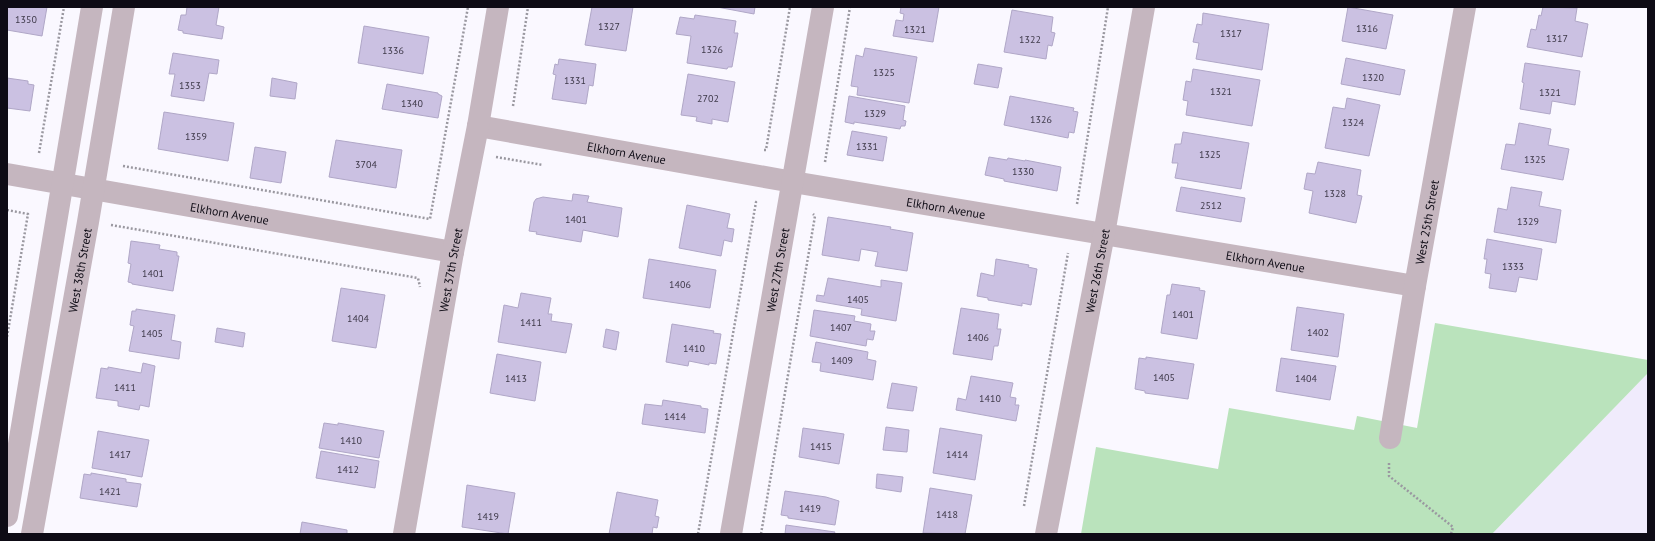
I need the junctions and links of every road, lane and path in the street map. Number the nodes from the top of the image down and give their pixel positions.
1 (64, 7) edge
2 (92, 7) edge
3 (124, 7) edge
4 (468, 7) edge
5 (498, 7) edge
6 (528, 7) edge
7 (790, 7) edge
8 (823, 7) edge
9 (850, 7) edge
10 (1108, 7) edge
11 (1144, 7) edge
12 (1464, 7) edge
13 (520, 107) dead end
14 (478, 126) junction
15 (758, 149) dead end
16 (39, 153) dead end
17 (493, 156) dead end
18 (833, 164) dead end
19 (119, 166) dead end
20 (547, 166) dead end
21 (7, 174) edge
22 (793, 182) junction
23 (62, 183) junction
24 (94, 189) junction
25 (748, 200) dead end
26 (1069, 204) dead end
27 (7, 210) edge
28 (812, 212) dead end
29 (107, 224) dead end
30 (1104, 234) junction
31 (453, 252) junction
32 (1068, 252) dead end
33 (418, 278) dead end
34 (1415, 286) junction
35 (7, 337) edge
36 (1390, 438) joint
37 (1023, 511) dead end
38 (7, 516) edge
39 (32, 534) edge
40 (404, 534) edge
41 (698, 534) edge
42 (732, 534) edge
43 (761, 534) edge
44 (1046, 534) edge
45 (1451, 534) edge

1 - 16 path
2 - 23 street
3 - 24 street, West 38th Street
4 - 19 path
5 - 14 street, West 37th Street
6 - 13 path
7 - 15 path
8 - 22 street, West 27th Street
9 - 18 path
10 - 26 path
11 - 30 street, West 26th Street
12 - 34 street, West 25th Street
14 - 22 street, Elkhorn Avenue
14 - 31 street, West 37th Street
17 - 20 path
21 - 23 street, Elkhorn Avenue
22 - 30 street, Elkhorn Avenue
22 - 42 street, West 27th Street
23 - 24 street, Elkhorn Avenue
23 - 38 street
24 - 31 street, Elkhorn Avenue
24 - 39 street, West 38th Street
25 - 41 path
27 - 35 path
28 - 43 path
29 - 33 path
30 - 34 street, Elkhorn Avenue
30 - 44 street, West 26th Street
31 - 40 street, West 37th Street
32 - 37 path
34 - 36 street, West 25th Street
36 - 45 path

